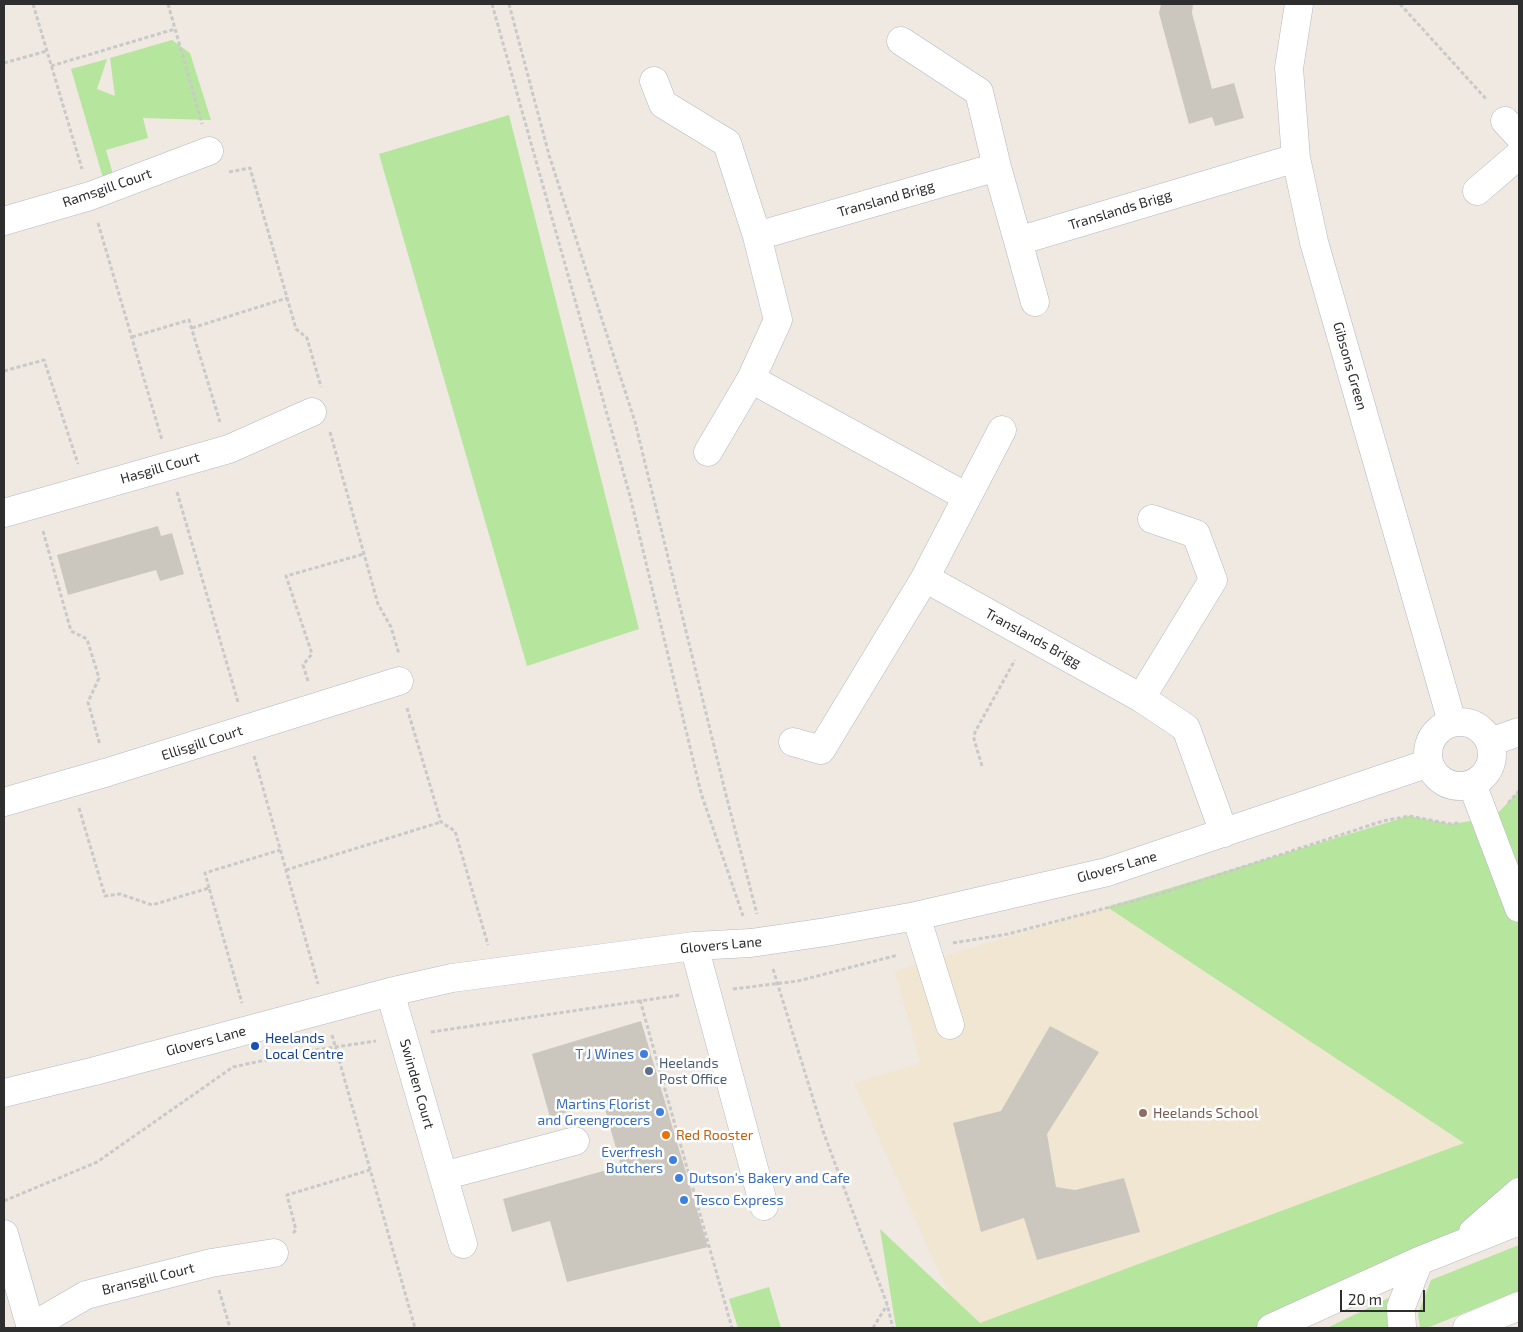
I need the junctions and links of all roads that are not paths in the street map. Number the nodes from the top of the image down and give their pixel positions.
1 (1299, 4) edge
2 (901, 41) dead end
3 (654, 81) dead end
4 (209, 151) road end
5 (1519, 155) edge
6 (1296, 158) junction
7 (997, 167) junction
8 (1478, 191) dead end
9 (4, 221) edge
10 (757, 236) junction
11 (1018, 241) junction
12 (1035, 302) dead end
13 (751, 379) junction
14 (312, 412) road end
15 (1002, 430) dead end
16 (708, 452) dead end
17 (967, 497) junction
18 (4, 513) edge
19 (1152, 519) dead end
20 (925, 578) junction
21 (399, 681) road end
22 (1141, 698) junction
23 (1452, 722) junction
24 (1519, 732) edge
25 (793, 742) dead end
26 (1490, 742) junction
27 (1429, 763) junction
28 (1472, 784) junction
29 (4, 802) edge
30 (1224, 833) junction
31 (1519, 908) edge
32 (916, 916) junction
33 (694, 946) junction
34 (390, 992) junction
35 (950, 1025) dead end
36 (4, 1093) edge
37 (575, 1141) dead end
38 (443, 1176) junction
39 (1519, 1192) edge
40 (764, 1206) dead end
41 (1519, 1221) edge
42 (4, 1234) edge
43 (462, 1244) dead end
44 (1457, 1246) junction
45 (274, 1253) road end
46 (1419, 1261) junction
47 (1519, 1306) edge
48 (31, 1328) edge
49 (1271, 1328) edge
50 (1402, 1328) edge
51 (1467, 1328) edge

1 - 6 street, Gibsons Green
2 - 7 street
3 - 10 street
4 - 9 street, Ramsgill Court
5 - 8 street
6 - 11 street, Translands Brigg
6 - 23 street, Gibsons Green
7 - 10 street, Transland Brigg
7 - 11 street
10 - 13 street
11 - 12 street
13 - 16 street
13 - 17 street
14 - 18 street, Hasgill Court
15 - 17 street
17 - 20 street
19 - 22 street
20 - 22 street, Translands Brigg
20 - 25 street
21 - 29 street, Ellisgill Court
22 - 30 street, Translands Brigg
23 - 26 street
23 - 27 street
24 - 26 street
26 - 28 street
27 - 28 street
27 - 30 street, Glovers Lane
28 - 31 street
30 - 32 street, Glovers Lane
32 - 33 street, Glovers Lane
32 - 35 street
33 - 34 street, Glovers Lane
33 - 40 street
34 - 36 street, Glovers Lane
34 - 38 street, Swinden Court
37 - 38 street
38 - 43 street, Swinden Court
39 - 44 street
41 - 44 street
42 - 48 street
44 - 46 street
45 - 48 street, Bransgill Court
46 - 49 street
46 - 50 street
47 - 51 street

